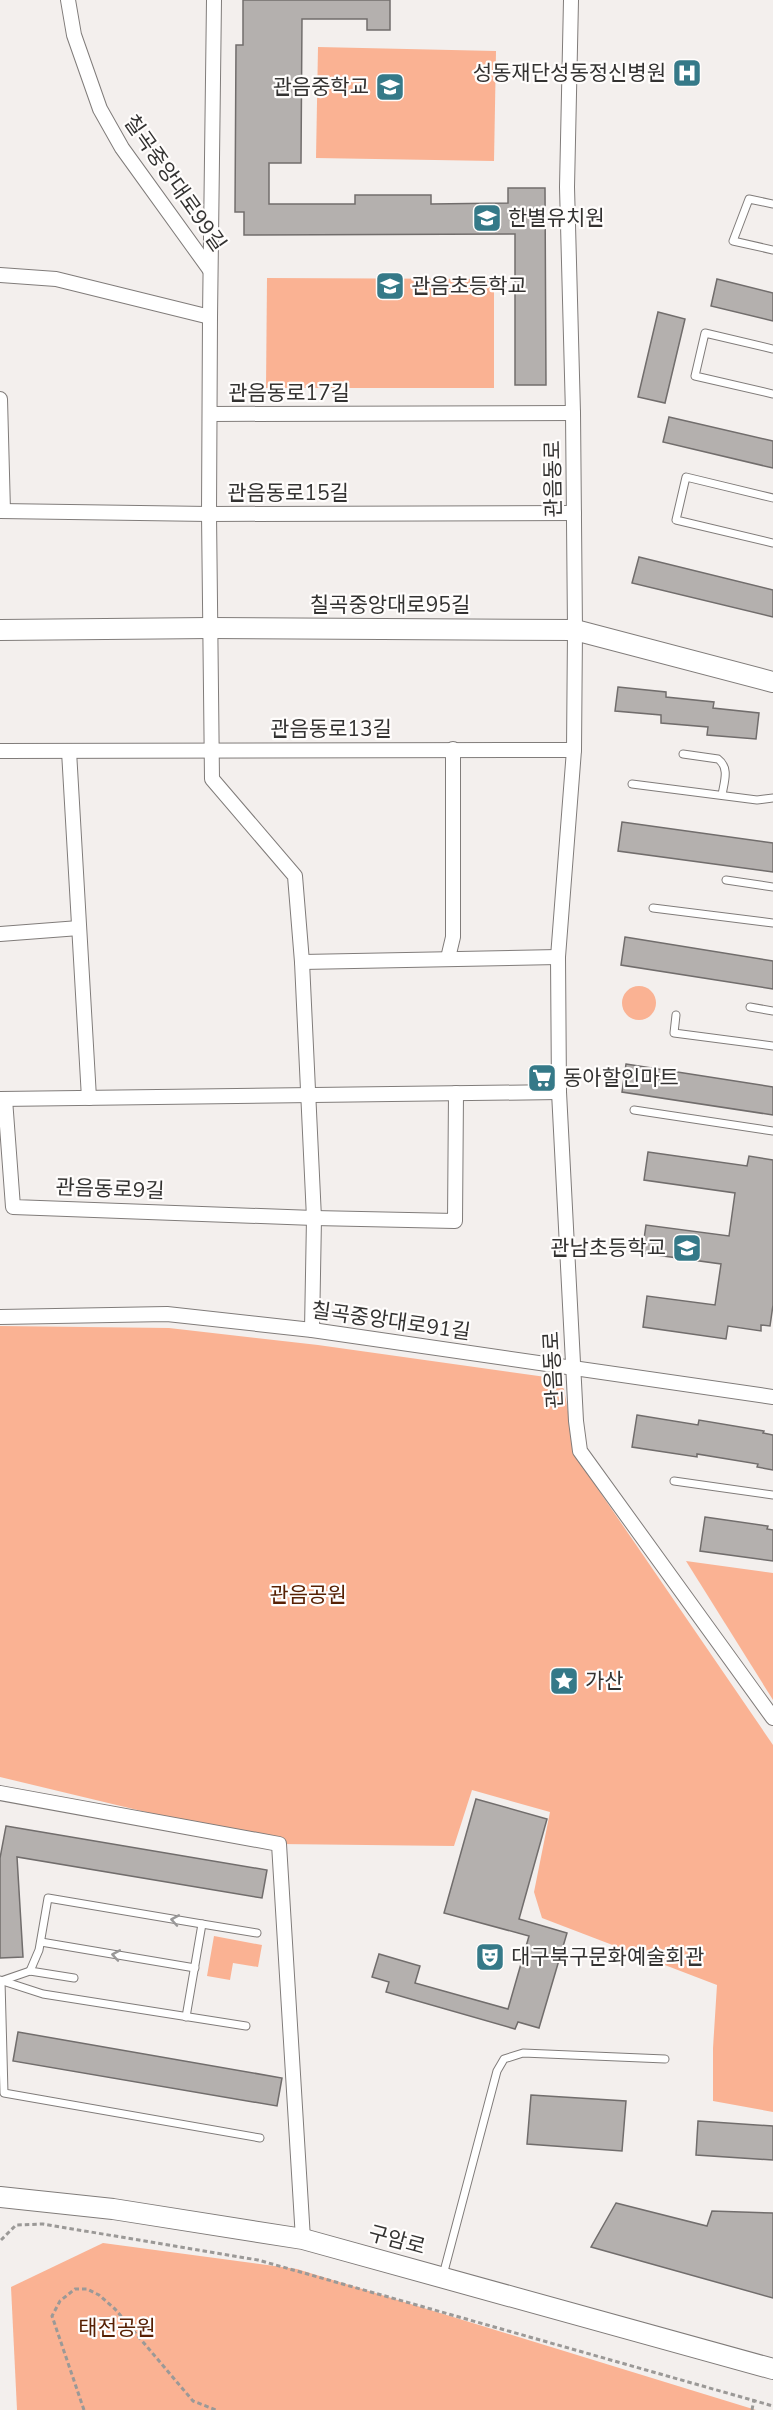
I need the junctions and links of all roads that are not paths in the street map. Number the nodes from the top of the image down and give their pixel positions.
1 (68, 0) edge
2 (214, 0) edge
3 (571, 0) edge
4 (773, 204) edge
5 (773, 250) edge
6 (210, 270) junction
7 (0, 275) edge
8 (210, 317) junction
9 (773, 349) edge
10 (773, 394) edge
11 (0, 399) edge
12 (573, 412) junction
13 (210, 414) junction
14 (773, 498) edge
15 (1, 511) edge
16 (574, 513) junction
17 (209, 514) junction
18 (773, 543) edge
19 (210, 628) junction
20 (0, 630) edge
21 (575, 630) junction
22 (773, 682) edge
23 (453, 749) junction
24 (574, 750) junction
25 (0, 751) edge
26 (69, 751) junction
27 (210, 751) junction
28 (682, 754) dead end
29 (632, 784) dead end
30 (722, 795) junction
31 (773, 798) edge
32 (726, 880) dead end
33 (773, 887) edge
34 (653, 908) dead end
35 (773, 923) edge
36 (79, 928) junction
37 (0, 934) edge
38 (558, 957) junction
39 (448, 958) junction
40 (303, 962) junction
41 (750, 1007) dead end
42 (773, 1011) edge
43 (676, 1015) dead end
44 (773, 1046) edge
45 (559, 1092) junction
46 (456, 1093) junction
47 (308, 1095) junction
48 (89, 1098) junction
49 (2, 1099) edge
50 (634, 1110) dead end
51 (773, 1131) edge
52 (314, 1218) junction
53 (0, 1317) edge
54 (312, 1330) junction
55 (573, 1369) junction
56 (773, 1397) edge
57 (674, 1481) dead end
58 (773, 1495) edge
59 (773, 1718) edge
60 (0, 1793) edge
61 (202, 1924) junction
62 (257, 1933) dead end
63 (41, 1942) junction
64 (195, 1968) junction
65 (30, 1971) junction
66 (74, 1978) dead end
67 (0, 1981) edge
68 (186, 2017) junction
69 (246, 2026) dead end
70 (665, 2059) dead end
71 (260, 2138) dead end
72 (0, 2197) edge
73 (303, 2240) junction
74 (442, 2277) junction
75 (773, 2368) edge

1 - 6 street, 칠곡중앙대로99길
2 - 6 street, 칠곡중앙대로99길
3 - 12 street, 관음동로
4 - 5 lane
6 - 8 street, 관음동로17길
7 - 8 street
8 - 13 street, 관음동로17길
9 - 10 lane
11 - 15 street, 관음동로15길
12 - 13 street, 관음동로17길
12 - 16 street, 관음동로
13 - 17 street
14 - 18 lane
15 - 17 street, 관음동로15길
16 - 17 street, 관음동로15길
16 - 21 street, 관음동로
17 - 19 street
19 - 20 main road, 칠곡중앙대로95길
19 - 21 main road, 칠곡중앙대로95길
19 - 27 street
21 - 22 main road, 칠곡중앙대로95길
21 - 24 street, 관음동로
23 - 24 street, 관음동로13길
23 - 27 street, 관음동로13길
23 - 39 street
24 - 38 street, 관음동로
25 - 26 street, 관음동로13길
26 - 27 street, 관음동로13길
26 - 36 street
27 - 40 street
28 - 30 lane
29 - 30 lane
30 - 31 lane
32 - 33 lane
34 - 35 lane
36 - 37 street
36 - 48 street
38 - 39 street
38 - 45 street, 관음동로
39 - 40 street
40 - 47 street
41 - 42 lane
43 - 44 lane
45 - 46 street, 관음동로9길
45 - 55 street, 관음동로
46 - 47 street, 관음동로9길
46 - 52 street, 관음동로9길
47 - 48 street, 관음동로9길
47 - 52 street
48 - 49 street, 관음동로9길
49 - 52 street, 관음동로9길
50 - 51 lane
52 - 54 street
53 - 54 street, 칠곡중앙대로91길
54 - 55 street, 칠곡중앙대로91길
55 - 56 street, 칠곡중앙대로91길
55 - 59 street, 관음동로
57 - 58 lane
60 - 73 street
61 - 62 lane
61 -> 63 lane
61 - 64 lane
64 -> 63 lane
63 - 65 lane
64 - 68 lane
65 - 66 lane
65 - 67 lane
67 - 68 lane
67 - 71 lane
68 - 69 lane
70 - 74 lane
72 - 73 main road, 구암로
73 - 74 main road, 구암로
74 - 75 main road, 구암로

